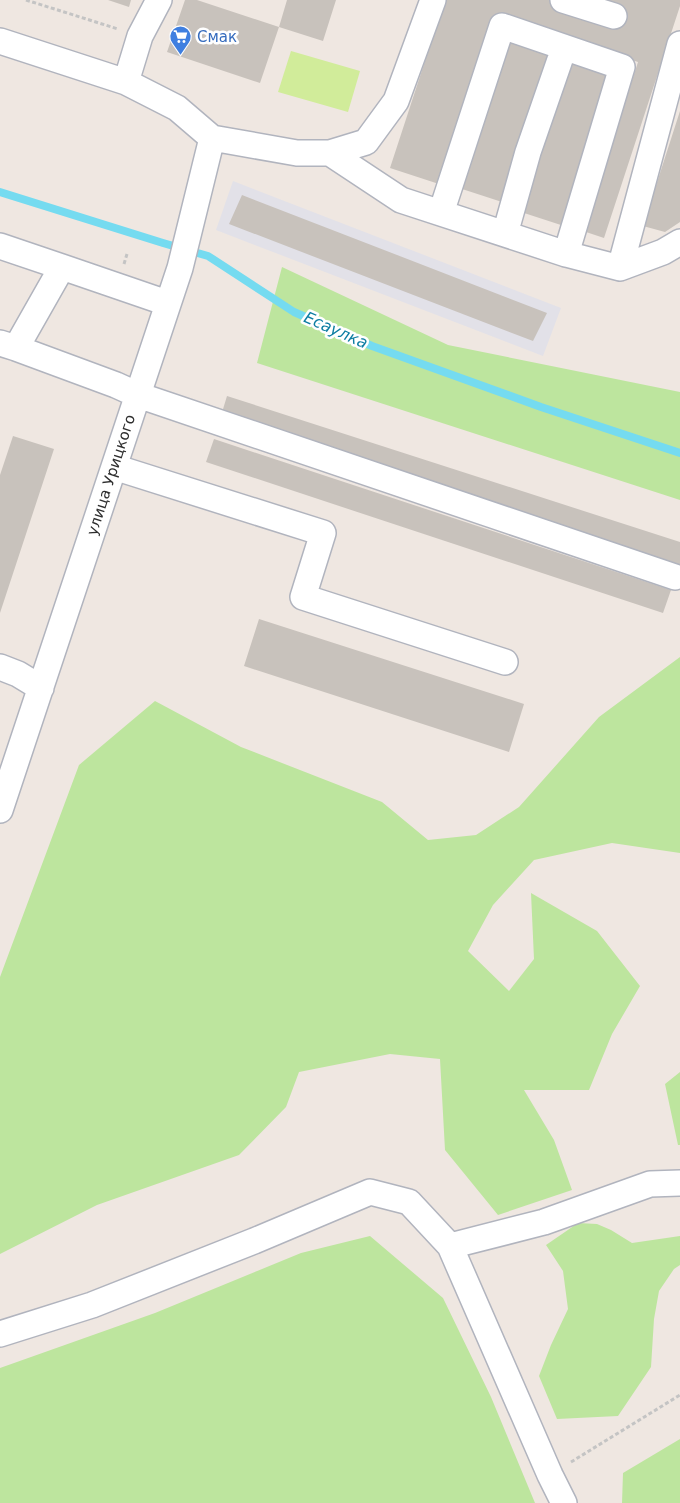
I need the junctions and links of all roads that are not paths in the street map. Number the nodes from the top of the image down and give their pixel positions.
1 (159, 0) edge
2 (433, 0) edge
3 (563, 0) edge
4 (614, 16) dead end
5 (0, 41) edge
6 (564, 48) junction
7 (679, 52) edge
8 (126, 82) junction
9 (212, 138) junction
10 (330, 153) junction
11 (441, 213) junction
12 (505, 234) junction
13 (680, 242) edge
14 (0, 246) edge
15 (566, 254) junction
16 (62, 266) junction
17 (620, 268) junction
18 (167, 304) junction
19 (8, 345) edge
20 (138, 395) junction
21 (114, 466) junction
22 (675, 577) dead end
23 (505, 662) dead end
24 (0, 667) edge
25 (41, 688) junction
26 (0, 810) edge
27 (680, 1183) edge
28 (450, 1246) junction
29 (0, 1334) edge
30 (564, 1503) edge

1 - 8 street
2 - 10 street
3 - 4 street
5 - 8 street
6 - 11 street
6 - 12 street
6 - 15 street
7 - 17 street
8 - 9 street
9 - 10 street
9 - 18 street, улица Урицкого
10 - 11 street
11 - 12 street
12 - 15 street
13 - 17 street
14 - 16 street
15 - 17 street
16 - 18 street
16 - 19 street
18 - 20 street, улица Урицкого
19 - 20 street
20 - 21 street, улица Урицкого
20 - 22 street
21 - 23 street
21 - 25 street, улица Урицкого
24 - 25 street
25 - 26 street, улица Урицкого
27 - 28 street
28 - 29 street
28 - 30 street

